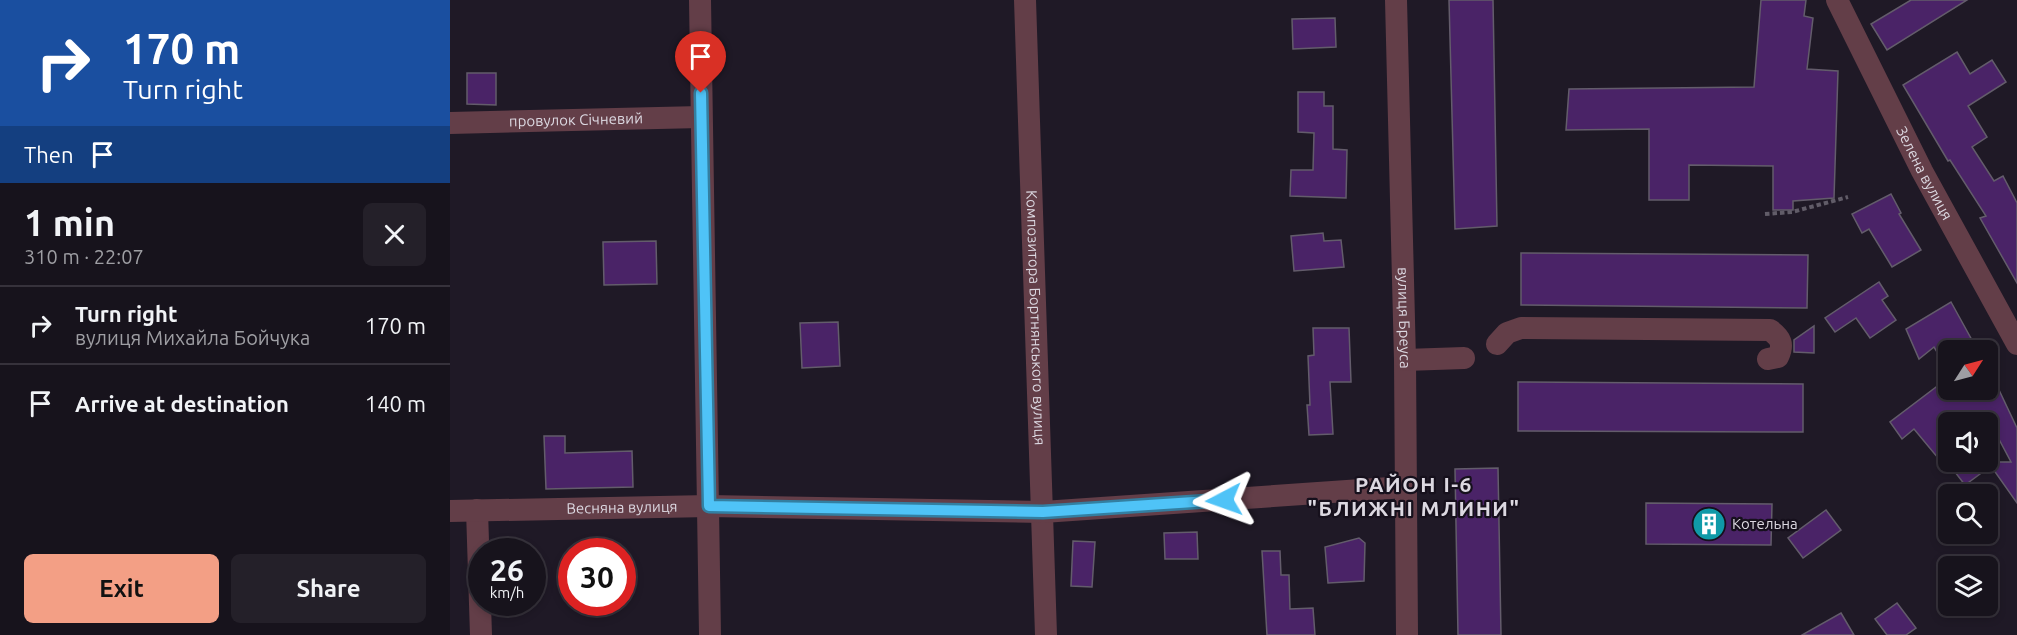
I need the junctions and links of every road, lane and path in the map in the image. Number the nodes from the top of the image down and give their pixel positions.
1 (699, 0) edge
2 (1025, 0) edge
3 (1396, 0) edge
4 (1837, 0) edge
5 (701, 117) junction
6 (450, 123) edge
7 (1848, 197) dead end
8 (1765, 214) dead end
9 (1497, 344) dead end
10 (2017, 344) edge
11 (1464, 358) dead end
12 (1768, 359) dead end
13 (1405, 360) junction
14 (1405, 487) junction
15 (709, 506) junction
16 (477, 510) junction
17 (450, 511) edge
18 (1043, 512) junction
19 (481, 635) edge
20 (710, 635) edge
21 (1046, 635) edge
22 (1407, 635) edge

1 - 5 street
2 - 18 street, Композитора Бортнянського вулиця
3 - 13 street, вулиця Бреуса
4 - 10 street, Зелена вулиця
5 - 6 street, провулок Січневий
5 - 15 street
7 - 8 path
9 - 12 street
11 - 13 street
13 - 14 street, вулиця Бреуса
14 - 18 street, Весняна вулиця
14 - 22 street, вулиця Бреуса
15 - 16 street, Весняна вулиця
15 - 18 street, Весняна вулиця
15 - 20 street
16 - 17 street, Весняна вулиця
16 - 19 street
18 - 21 street, Композитора Бортнянського вулиця

